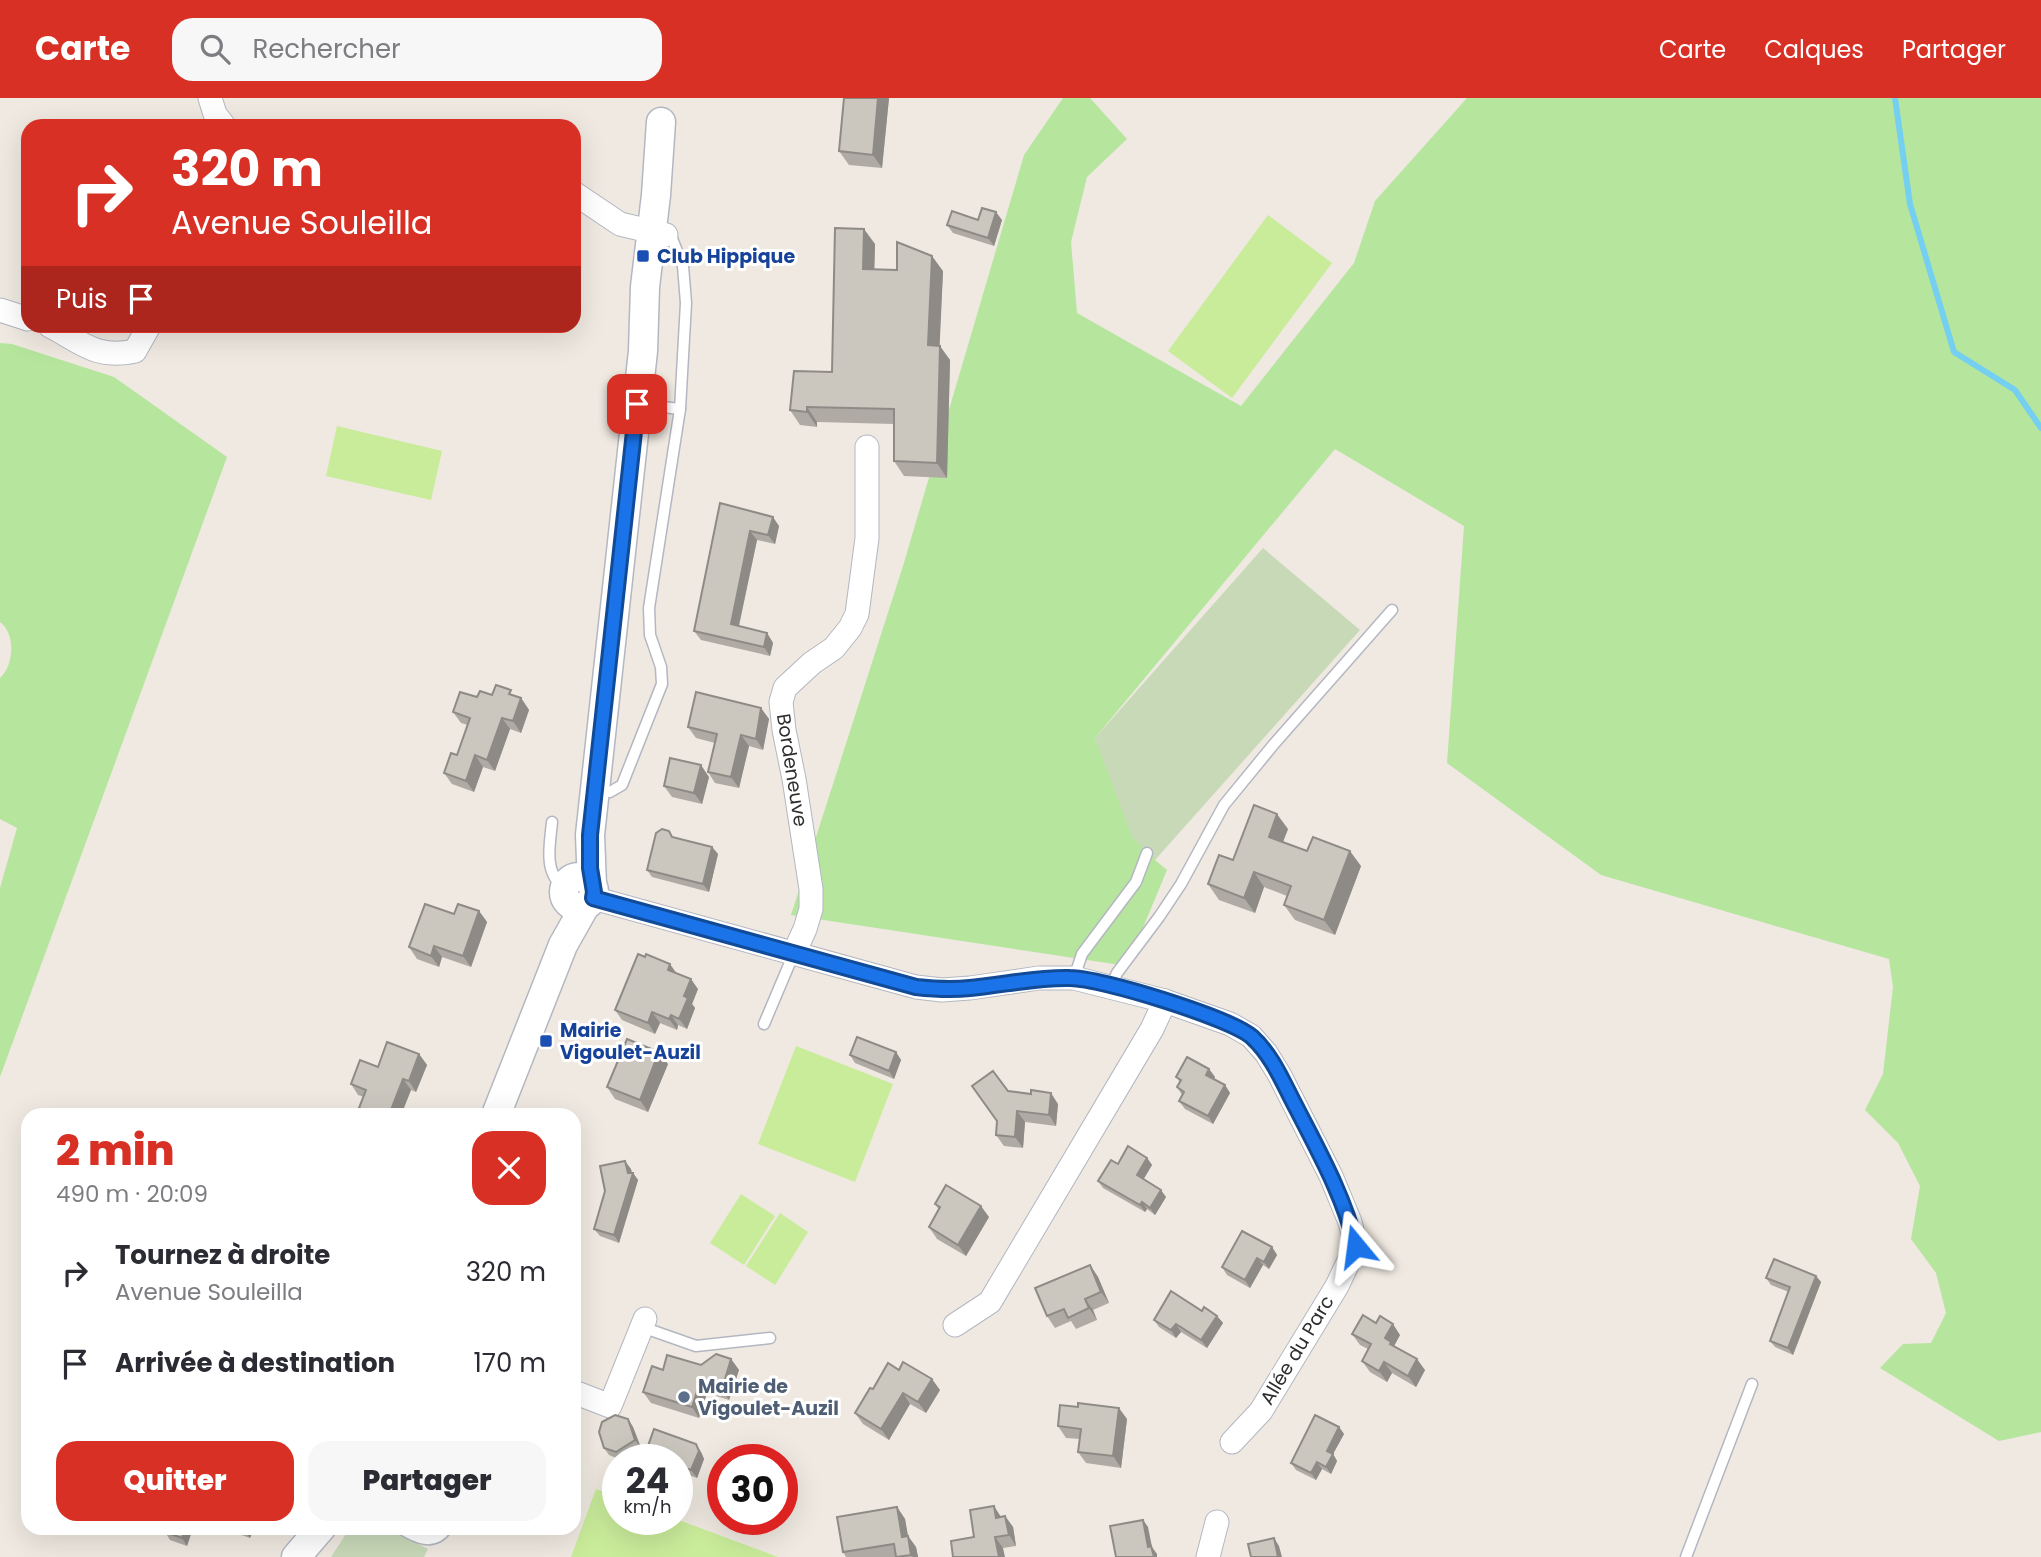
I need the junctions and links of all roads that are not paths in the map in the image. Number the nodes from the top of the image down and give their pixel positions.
1 (210, 98) edge
2 (658, 110) edge
3 (219, 119) edge
4 (581, 198) edge
5 (658, 232) junction
6 (0, 310) edge
7 (21, 317) edge
8 (62, 333) edge
9 (145, 333) edge
10 (637, 404) junction
11 (680, 409) junction
12 (867, 447) dead end
13 (1392, 610) dead end
14 (596, 792) junction
15 (552, 822) dead end
16 (1147, 853) dead end
17 (579, 892) junction
18 (794, 953) junction
19 (1074, 978) junction
20 (1111, 986) junction
21 (1165, 1001) junction
22 (764, 1024) dead end
23 (499, 1108) edge
24 (644, 1323) joint
25 (955, 1325) dead end
26 (770, 1338) dead end
27 (1752, 1384) dead end
28 (581, 1395) edge
29 (1232, 1441) dead end
30 (1217, 1522) dead end
31 (315, 1535) edge
32 (412, 1535) edge
33 (439, 1535) edge
34 (296, 1557) edge
35 (1208, 1557) edge
36 (1686, 1557) edge

1 - 3 street
2 - 5 street
4 - 5 street
5 - 10 street
5 - 11 lane
6 - 7 street
8 - 9 street
10 - 11 lane
10 - 14 street
11 - 14 lane
12 - 18 street, Bordeneuve
13 - 20 lane
14 - 17 street
15 - 17 lane
16 - 19 lane
17 - 18 street, Allée du Parc
17 - 23 street
18 - 19 street, Allée du Parc
18 - 22 lane
19 - 20 street, Allée du Parc
20 - 21 street, Allée du Parc
21 - 25 street
21 - 29 street, Allée du Parc
24 - 26 lane
24 - 28 street
27 - 36 lane
30 - 35 street
31 - 34 street
32 - 33 lane

